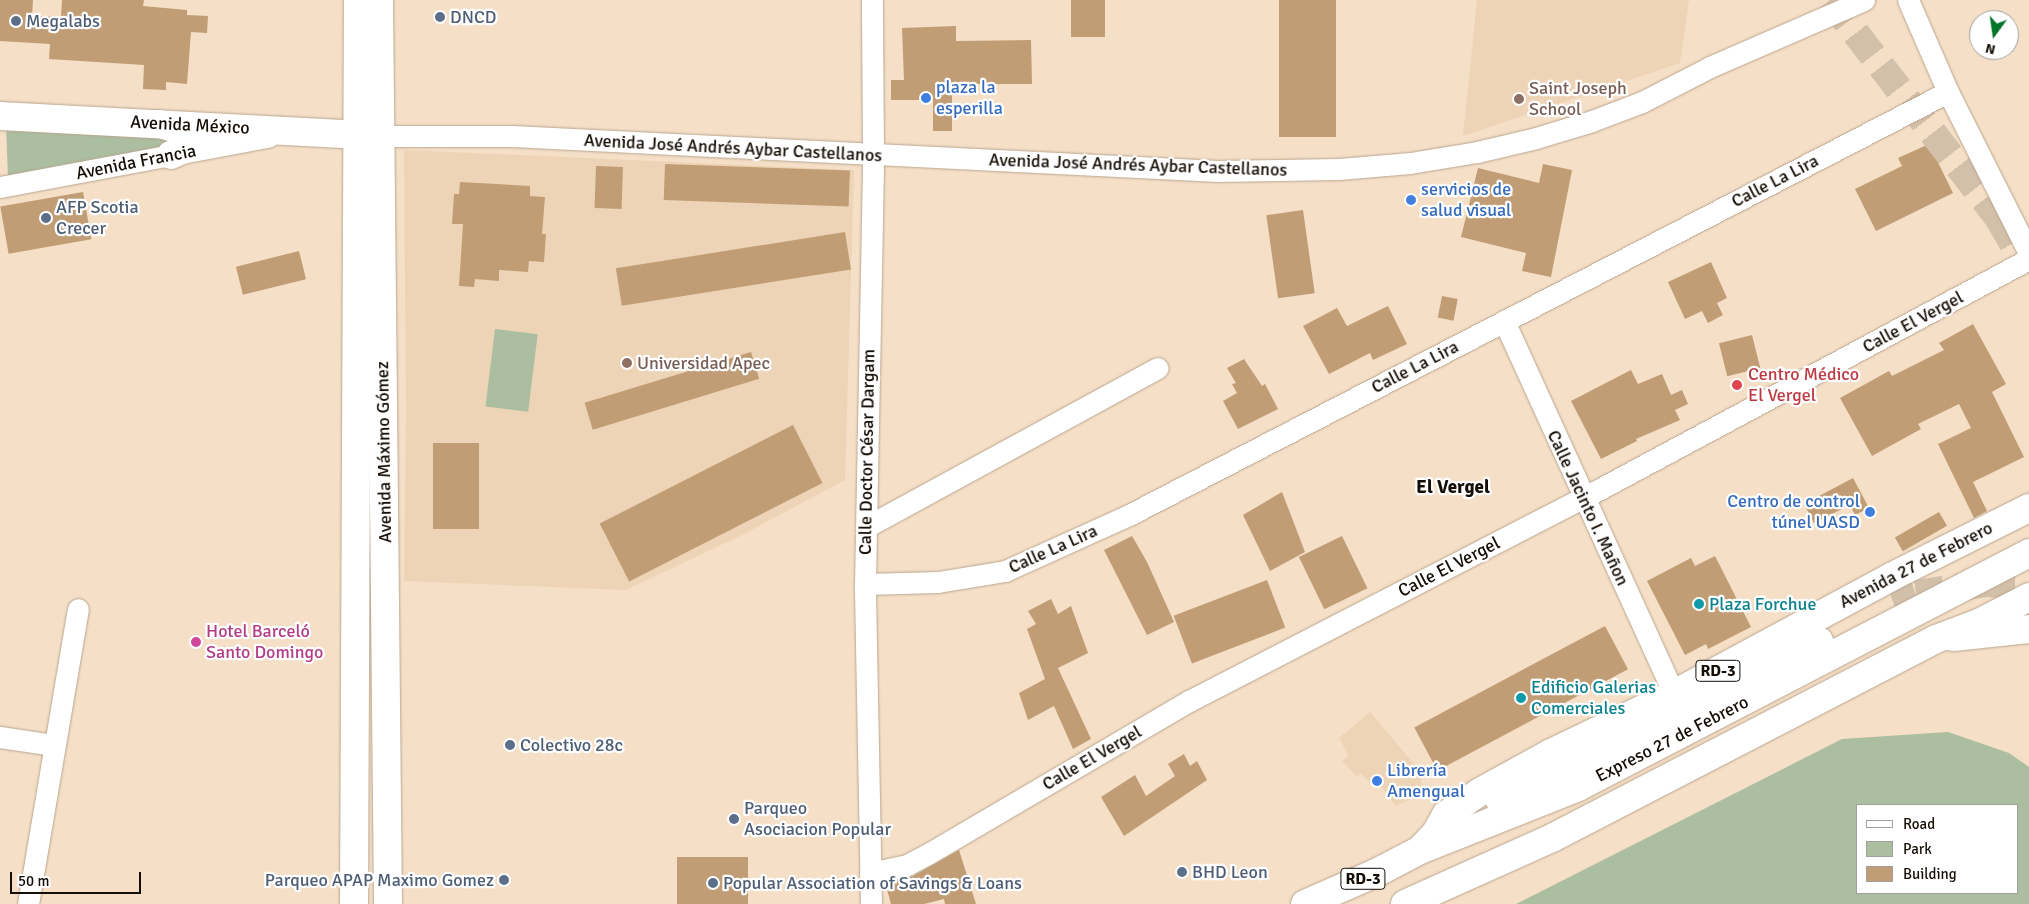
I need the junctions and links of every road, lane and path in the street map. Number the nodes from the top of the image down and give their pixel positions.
1 (358, 0) edge
2 (379, 0) edge
3 (872, 0) edge
4 (1864, 0) edge
5 (1908, 0) edge
6 (1948, 92) junction
7 (0, 116) edge
8 (160, 124) junction
9 (300, 131) junction
10 (369, 135) junction
11 (171, 155) junction
12 (873, 155) junction
13 (0, 187) edge
14 (2029, 253) edge
15 (2029, 259) edge
16 (1504, 322) junction
17 (1158, 368) dead end
18 (1583, 498) junction
19 (2029, 508) edge
20 (866, 527) junction
21 (2029, 553) edge
22 (865, 584) junction
23 (2029, 597) edge
24 (1893, 602) tunnel mouth
25 (78, 609) dead end
26 (2029, 629) edge
27 (1936, 639) junction
28 (1674, 694) junction
29 (0, 737) edge
30 (54, 745) junction
31 (1428, 842) junction
32 (870, 873) junction
33 (353, 902) edge
34 (28, 904) edge
35 (388, 904) edge
36 (871, 904) edge
37 (1305, 904) edge
38 (1405, 904) edge

1 - 10 main road, Avenida Máximo Gómez
2 - 10 main road, Avenida Máximo Gómez
3 - 12 street, Calle Doctor César Dargam
4 - 12 street, Avenida José Andrés Aybar Castellanos
5 - 6 street
6 - 14 street
6 - 16 street, Calle La Lira
7 - 8 main road, Avenida México
8 - 9 main road, Avenida México
8 - 11 main road
9 - 10 main road, Avenida México
9 - 11 street, Avenida Francia
10 - 12 street, Avenida José Andrés Aybar Castellanos
10 - 33 main road, Avenida Máximo Gómez
10 - 35 main road, Avenida Máximo Gómez
11 - 13 street, Avenida Francia
12 - 20 street, Calle Doctor César Dargam
15 - 18 street, Calle El Vergel
16 - 18 street, Calle Jacinto I. Mañon
16 - 22 street, Calle La Lira
17 - 20 street
18 - 28 street, Calle Jacinto I. Mañon
18 - 32 street, Calle El Vergel
19 - 28 main road, Avenida 27 de Febrero / RD-3
20 - 22 street, Calle Doctor César Dargam
21 - 31 main road, Expreso 27 de Febrero / RD-3
22 - 32 street, Calle Doctor César Dargam
23 - 27 main road, Expreso 27 de Febrero / RD-3
24 - 31 main road
25 - 30 street
26 - 27 main road
27 - 38 main road, Expreso 27 de Febrero / RD-3
28 - 31 main road, Avenida 27 de Febrero / RD-3
29 - 30 street
30 - 34 street
31 - 37 main road, Expreso 27 de Febrero / RD-3
32 - 36 street, Calle Doctor César Dargam

